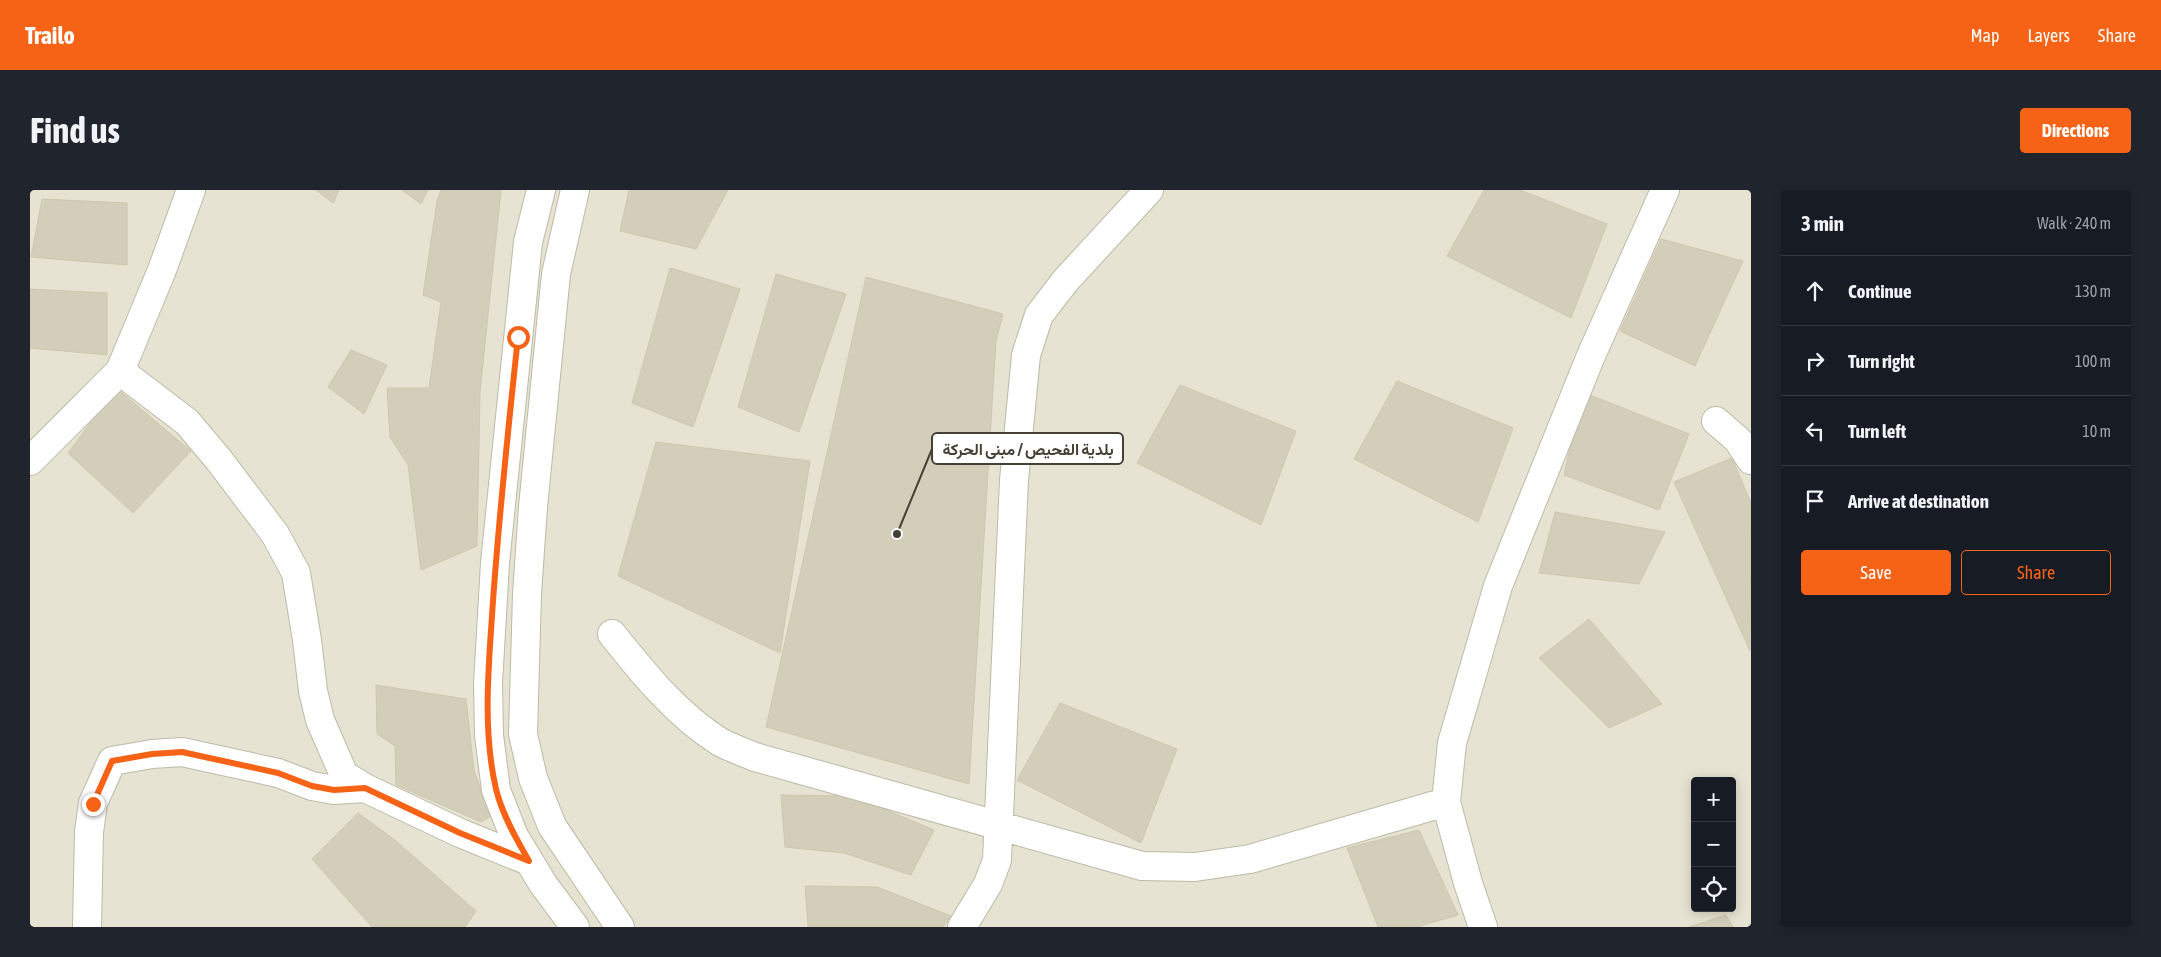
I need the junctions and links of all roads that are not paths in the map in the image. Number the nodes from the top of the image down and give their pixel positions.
1 (191, 190) edge
2 (541, 190) edge
3 (576, 190) edge
4 (1149, 190) edge
5 (1665, 190) edge
6 (120, 370) junction
7 (1716, 421) dead end
8 (1751, 460) edge
9 (30, 461) edge
10 (612, 634) dead end
11 (365, 788) junction
12 (1446, 802) junction
13 (997, 826) junction
14 (529, 861) junction
15 (87, 927) edge
16 (575, 927) edge
17 (620, 927) edge
18 (962, 927) edge
19 (1483, 927) edge

1 - 6 street
2 - 14 street
3 - 17 street
4 - 13 street
5 - 12 street
6 - 9 street
6 - 11 street
7 - 8 street
10 - 13 street
11 - 14 street
11 - 15 street
12 - 13 street
12 - 19 street
13 - 18 street
14 - 16 street

